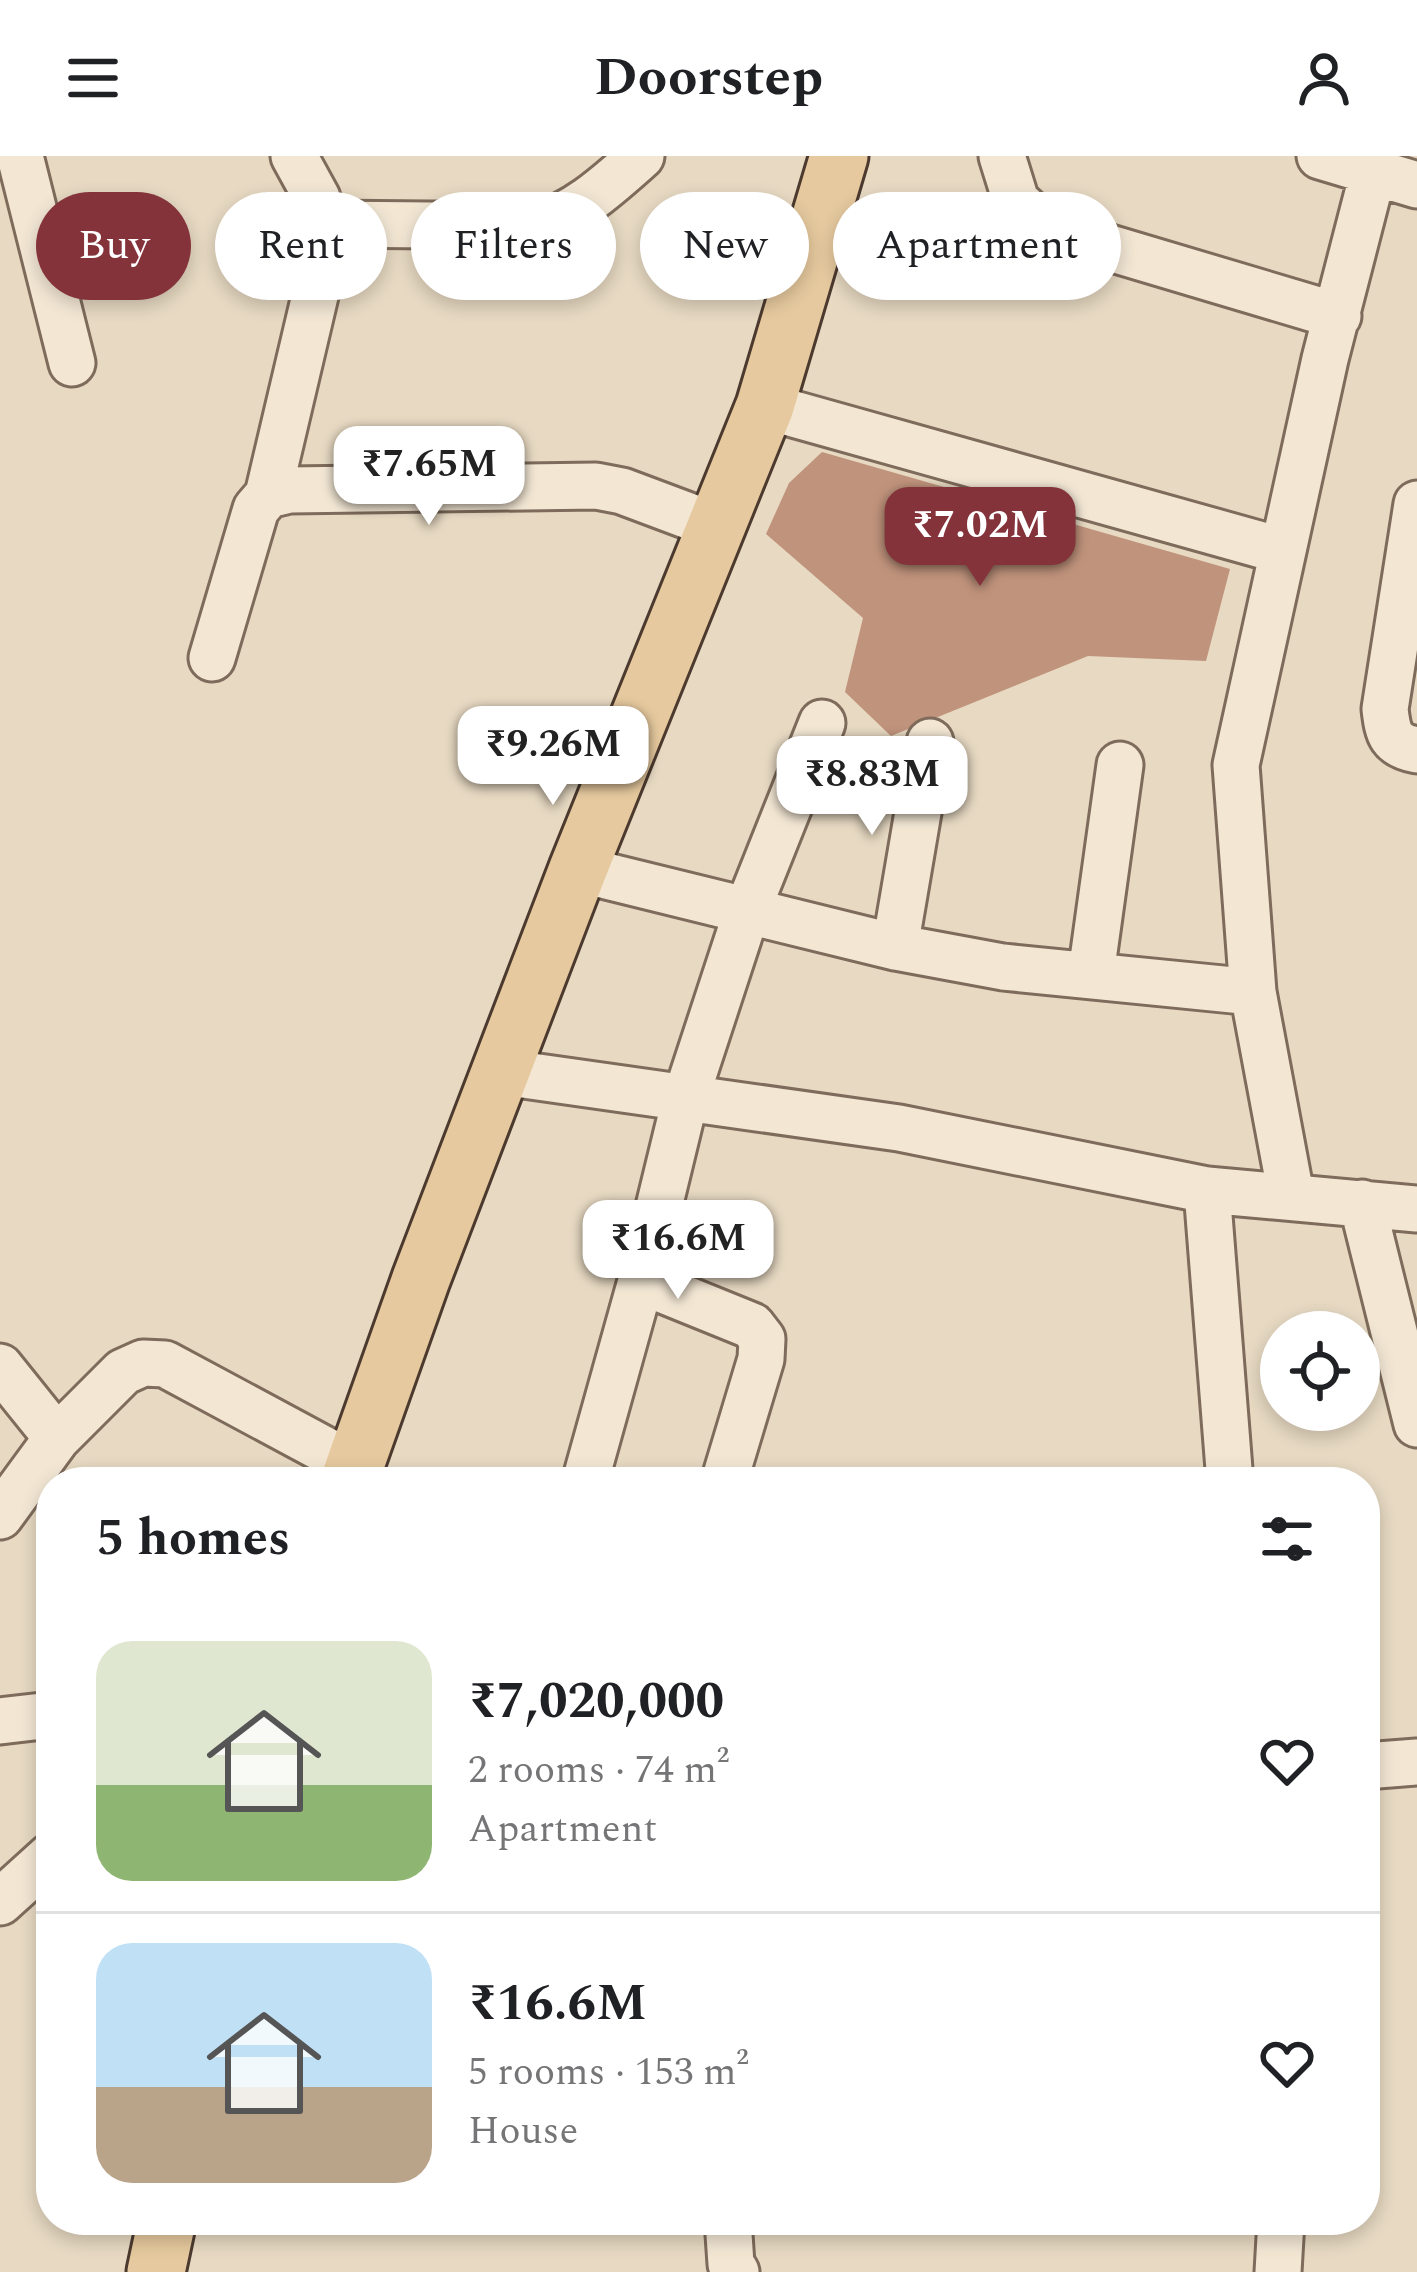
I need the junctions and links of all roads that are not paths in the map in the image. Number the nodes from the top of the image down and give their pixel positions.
1 (20, 156) edge
2 (294, 156) edge
3 (640, 156) edge
4 (839, 156) edge
5 (1002, 156) edge
6 (1320, 156) edge
7 (1373, 172) junction
8 (1417, 185) edge
9 (314, 192) edge
10 (387, 225) edge
11 (314, 300) edge
12 (1338, 316) junction
13 (72, 362) dead end
14 (765, 406) junction
15 (268, 496) junction
16 (1417, 504) edge
17 (718, 526) junction
18 (1283, 551) junction
19 (212, 658) dead end
20 (822, 723) dead end
21 (930, 742) dead end
22 (1417, 749) edge
23 (1120, 765) dead end
24 (578, 869) junction
25 (747, 911) junction
26 (895, 947) junction
27 (1091, 974) junction
28 (1252, 992) junction
29 (502, 1072) junction
30 (685, 1100) junction
31 (1207, 1190) junction
32 (1291, 1195) junction
33 (1362, 1203) junction
34 (1417, 1209) edge
35 (641, 1281) junction
36 (0, 1367) edge
37 (1417, 1424) edge
38 (57, 1438) junction
39 (339, 1467) edge
40 (354, 1467) edge
41 (590, 1467) edge
42 (729, 1467) edge
43 (1229, 1467) edge
44 (0, 1516) edge
45 (36, 1717) edge
46 (0, 1721) edge
47 (1417, 1762) edge
48 (1380, 1765) edge
49 (36, 1870) edge
50 (0, 1902) edge
51 (164, 2235) edge
52 (729, 2235) edge
53 (1280, 2235) edge
54 (156, 2272) edge
55 (736, 2272) edge
56 (1278, 2272) edge

1 - 13 street
2 - 9 street
3 - 10 street
4 - 14 main road
5 - 12 street
6 - 7 street
7 - 8 street
7 - 12 street
11 - 15 street
12 - 18 street
14 - 17 main road
14 - 18 street
15 - 17 street
15 - 19 street
16 - 22 street
17 - 24 main road
18 - 28 street
20 - 25 street
21 - 26 street
23 - 27 street
24 - 25 street
24 - 29 main road
25 - 26 street
25 - 30 street
26 - 27 street
27 - 28 street
28 - 32 street
29 - 30 street
29 - 40 main road
30 - 31 street
30 - 35 street
31 - 32 street
31 - 43 street
32 - 33 street
33 - 34 street
33 - 37 street
35 - 41 street
35 - 42 street
36 - 38 street
38 - 39 street
38 - 44 street
45 - 46 street
47 - 48 street
49 - 50 street
51 - 54 main road
52 - 55 street
53 - 56 street

